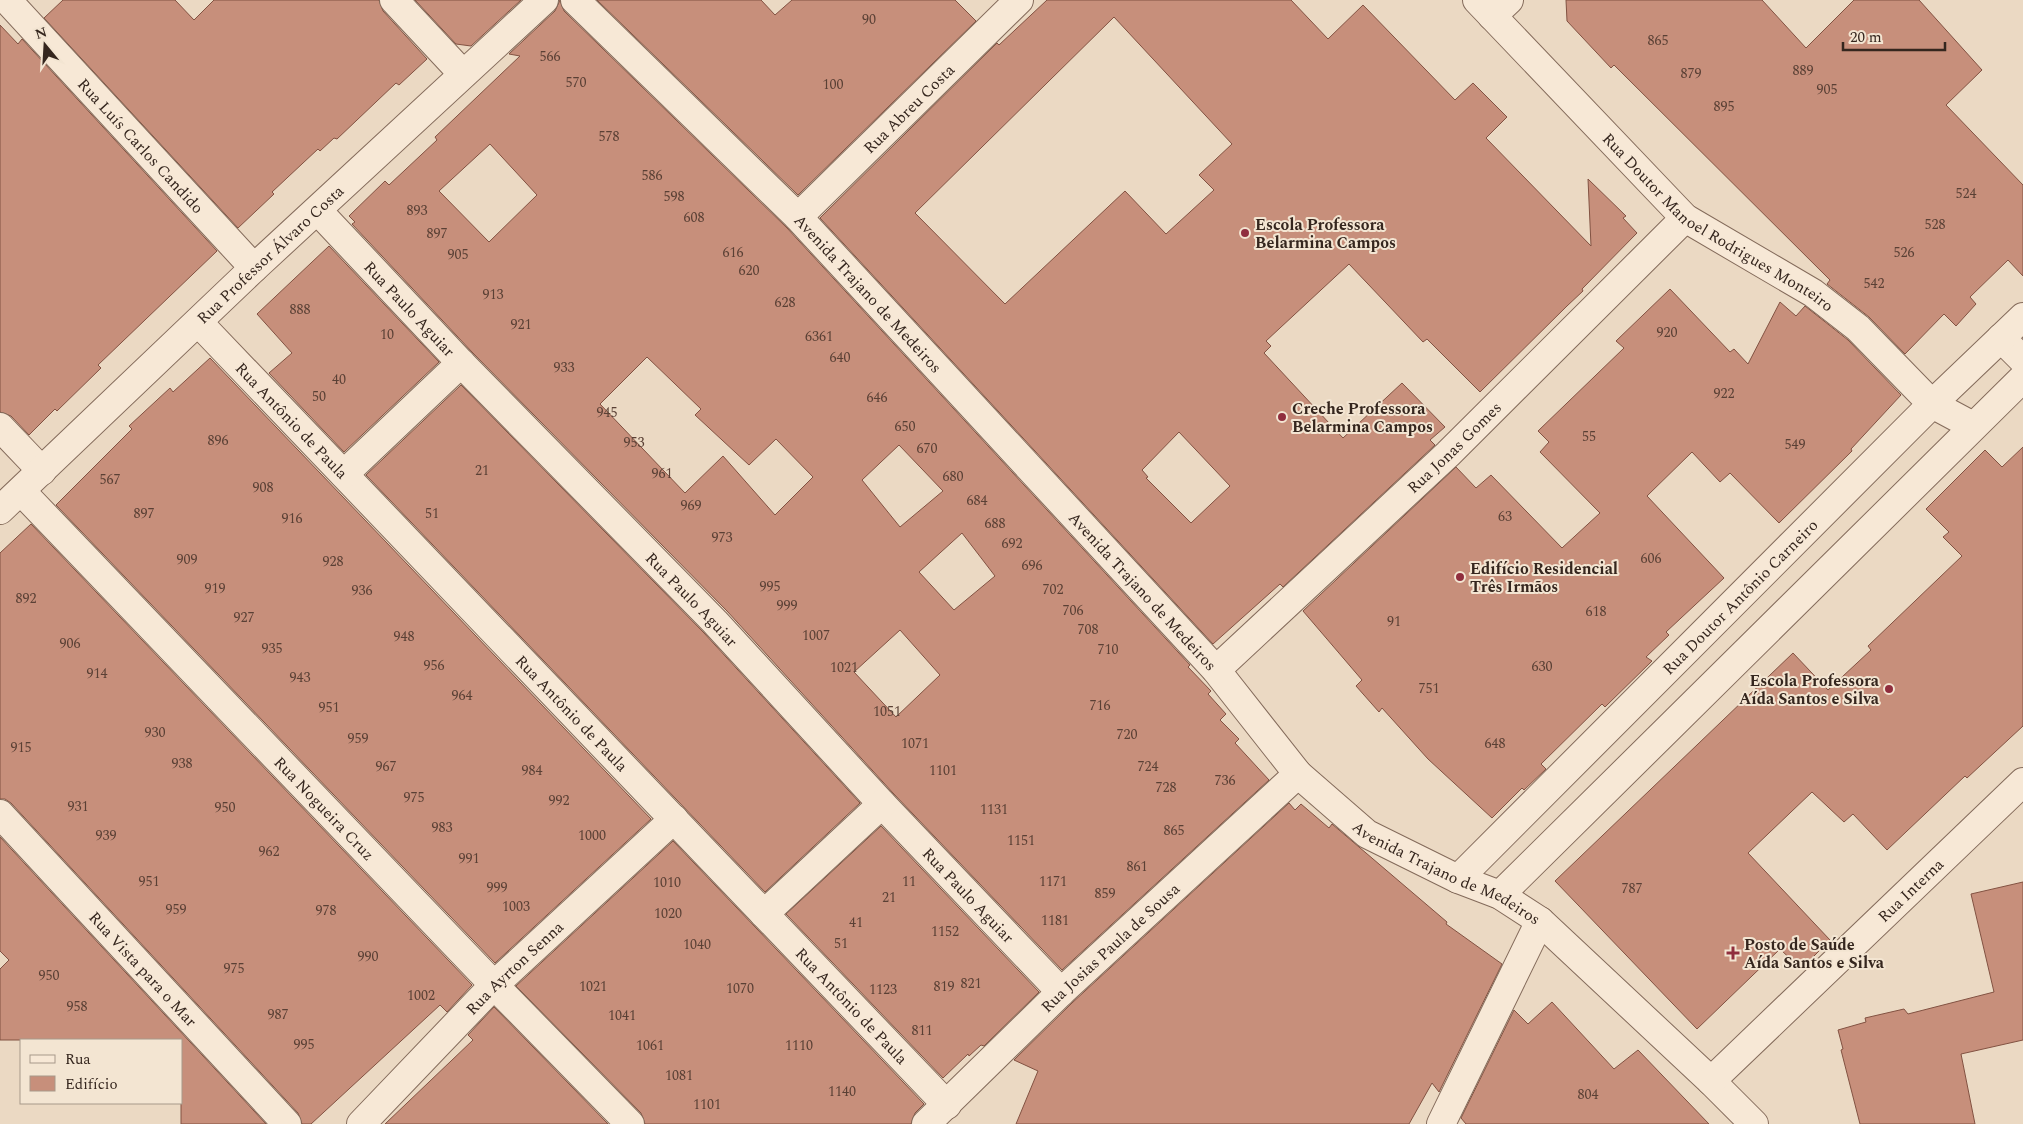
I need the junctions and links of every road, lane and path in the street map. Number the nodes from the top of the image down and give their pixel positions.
1 (6, 0) edge
2 (394, 0) edge
3 (544, 0) edge
4 (575, 0) edge
5 (1020, 0) edge
6 (1493, 5) edge
7 (463, 74) junction
8 (318, 211) junction
9 (798, 217) junction
10 (1685, 218) junction
11 (254, 268) junction
12 (2023, 317) edge
13 (198, 322) junction
14 (2001, 338) junction
15 (2023, 360) edge
16 (461, 363) junction
17 (2023, 378) edge
18 (1932, 404) junction
19 (0, 426) edge
20 (1973, 426) junction
21 (42, 471) junction
22 (344, 474) junction
23 (21, 491) junction
24 (0, 510) edge
25 (1216, 670) junction
26 (1298, 774) junction
27 (2023, 782) edge
28 (882, 804) junction
29 (0, 814) edge
30 (674, 819) junction
31 (1458, 879) junction
32 (1500, 895) junction
33 (764, 914) junction
34 (1540, 921) junction
35 (494, 985) junction
36 (1061, 992) junction
37 (1711, 1081) junction
38 (947, 1105) junction
39 (286, 1124) edge
40 (361, 1124) edge
41 (630, 1124) edge
42 (926, 1124) edge
43 (1441, 1124) edge
44 (1754, 1124) edge

1 - 11 street, Rua Luís Carlos Candido
2 - 7 street
3 - 7 street, Rua Professor Álvaro Costa
4 - 9 street, Avenida Trajano de Medeiros
5 - 9 street, Rua Abreu Costa
6 - 10 street, Rua Doutor Manoel Rodrigues Monteiro
7 - 8 street, Rua Professor Álvaro Costa
8 - 11 street, Rua Professor Álvaro Costa
8 - 16 street, Rua Paulo Aguiar
9 - 25 street, Avenida Trajano de Medeiros
10 - 18 street, Rua Doutor Manoel Rodrigues Monteiro
10 - 25 street, Rua Jonas Gomes
11 - 13 street, Rua Professor Álvaro Costa
12 - 14 street, Rua Doutor Antônio Carneiro
13 - 21 street, Rua Professor Álvaro Costa
13 - 22 street, Rua Antônio de Paula
14 - 15 street
14 - 18 street, Rua Doutor Antônio Carneiro
16 - 22 street
16 - 28 street, Rua Paulo Aguiar
17 - 20 street
18 - 20 street, Rua Doutor Manoel Rodrigues Monteiro
18 - 31 street, Rua Doutor Antônio Carneiro
19 - 21 street
20 - 32 street
21 - 23 street, Rua Professor Álvaro Costa
22 - 30 street, Rua Antônio de Paula
23 - 24 street, Rua Professor Álvaro Costa
23 - 35 street, Rua Nogueira Cruz
25 - 26 street, Avenida Trajano de Medeiros
26 - 31 street, Avenida Trajano de Medeiros
26 - 36 street, Rua Josias Paula de Sousa
27 - 37 street, Rua Interna
28 - 33 street
28 - 36 street, Rua Paulo Aguiar
29 - 39 street, Rua Vista para o Mar
30 - 33 street, Rua Antônio de Paula
30 - 35 street, Rua Ayrton Senna
31 - 32 street, Avenida Trajano de Medeiros
32 - 34 street, Avenida Trajano de Medeiros
33 - 38 street, Rua Antônio de Paula
34 - 37 street, Avenida Trajano de Medeiros
34 - 43 street
35 - 40 street, Rua Ayrton Senna
35 - 41 street, Rua Nogueira Cruz
36 - 38 street, Rua Josias Paula de Sousa
37 - 44 street, Avenida Trajano de Medeiros
38 - 42 street, Rua Josias Paula de Sousa

